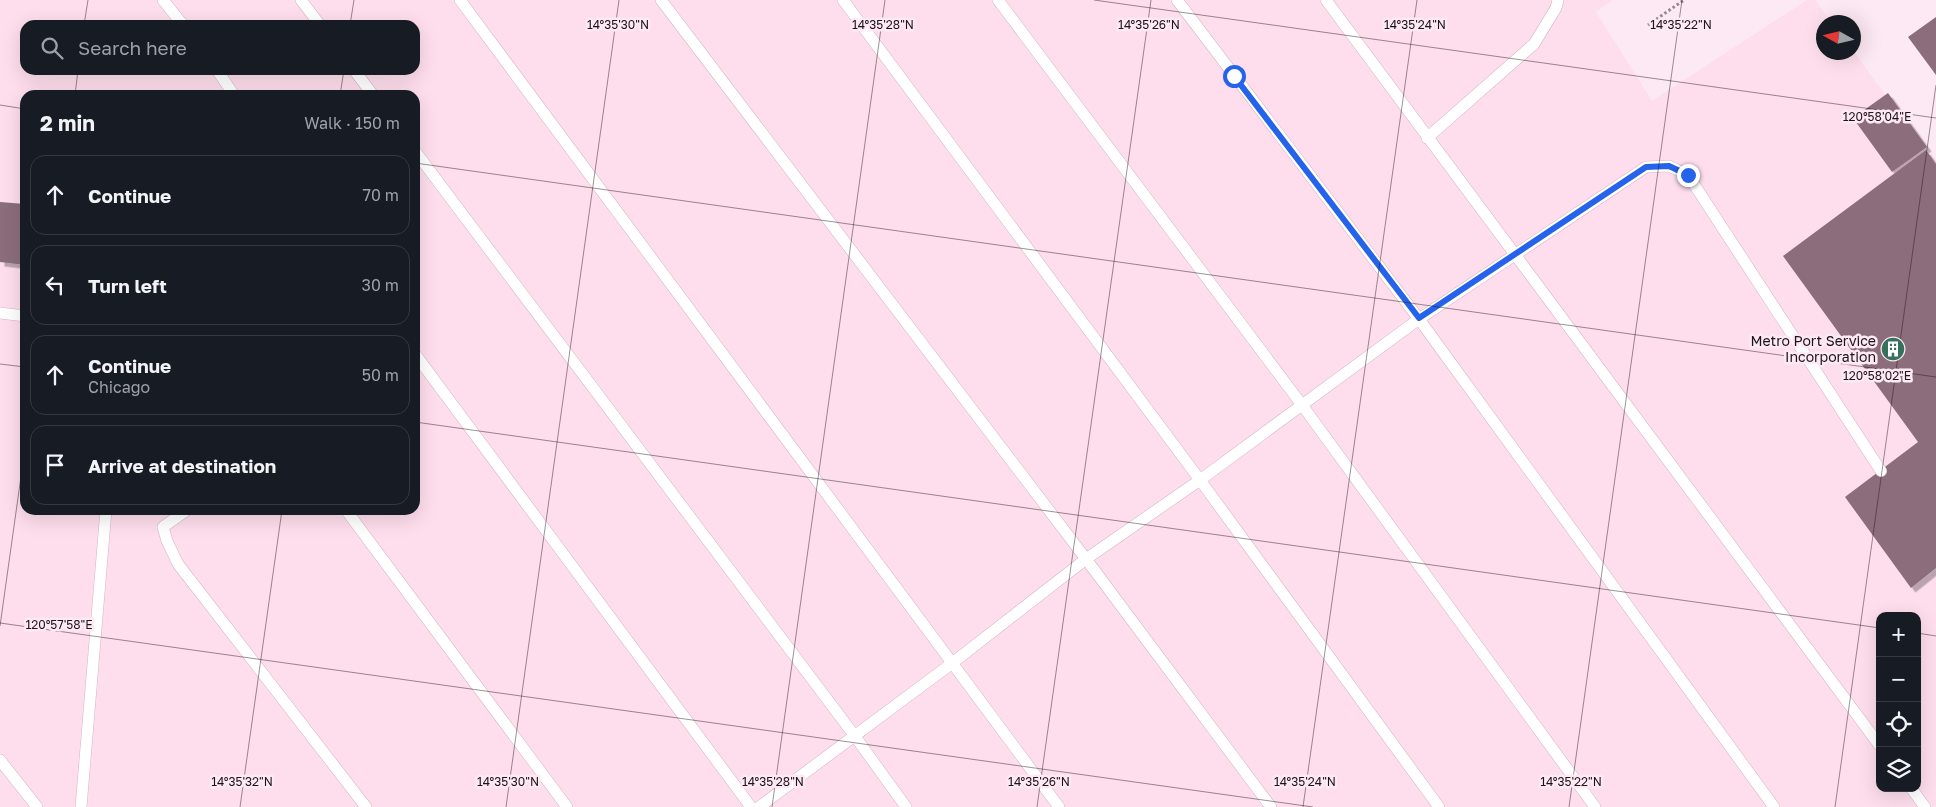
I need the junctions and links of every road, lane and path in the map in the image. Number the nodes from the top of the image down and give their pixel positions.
1 (163, 0) edge
2 (301, 0) edge
3 (460, 0) edge
4 (661, 0) edge
5 (843, 0) edge
6 (998, 0) edge
7 (1177, 0) edge
8 (1326, 0) edge
9 (1558, 0) edge
10 (1684, 0) edge
11 (179, 20) edge
12 (316, 20) edge
13 (1648, 25) dead end
14 (220, 75) edge
15 (358, 75) edge
16 (231, 90) edge
17 (369, 90) edge
18 (1427, 138) junction
19 (420, 158) edge
20 (1515, 253) junction
21 (0, 313) edge
22 (20, 315) edge
23 (1419, 318) junction
24 (420, 362) edge
25 (1302, 405) junction
26 (1881, 470) dead end
27 (1200, 480) junction
28 (106, 515) edge
29 (180, 515) edge
30 (350, 515) edge
31 (1086, 559) junction
32 (951, 664) junction
33 (854, 735) junction
34 (1876, 741) edge
35 (0, 760) edge
36 (1914, 792) edge
37 (37, 807) edge
38 (81, 807) edge
39 (366, 807) edge
40 (567, 807) edge
41 (751, 807) edge
42 (759, 807) edge
43 (906, 807) edge
44 (1059, 807) edge
45 (1272, 807) edge
46 (1439, 807) edge
47 (1595, 807) edge
48 (1774, 807) edge
49 (1925, 807) edge

1 - 11 lane
2 - 12 lane
3 - 32 lane
4 - 31 lane
5 - 27 lane
6 - 25 lane
7 - 23 lane
8 - 18 lane
9 - 18 lane
10 - 13 path
14 - 16 lane
15 - 17 lane
18 - 20 lane
19 - 33 lane
20 - 23 lane
20 - 26 lane
20 - 34 lane
21 - 22 lane
23 - 25 lane
23 - 48 lane
24 - 41 lane
25 - 27 lane
25 - 47 lane
27 - 31 lane
27 - 46 lane
28 - 38 lane
29 - 39 lane
30 - 40 lane
31 - 32 lane
31 - 45 lane
32 - 33 lane
32 - 44 lane
33 - 42 lane
33 - 43 lane
35 - 37 lane
36 - 49 lane

